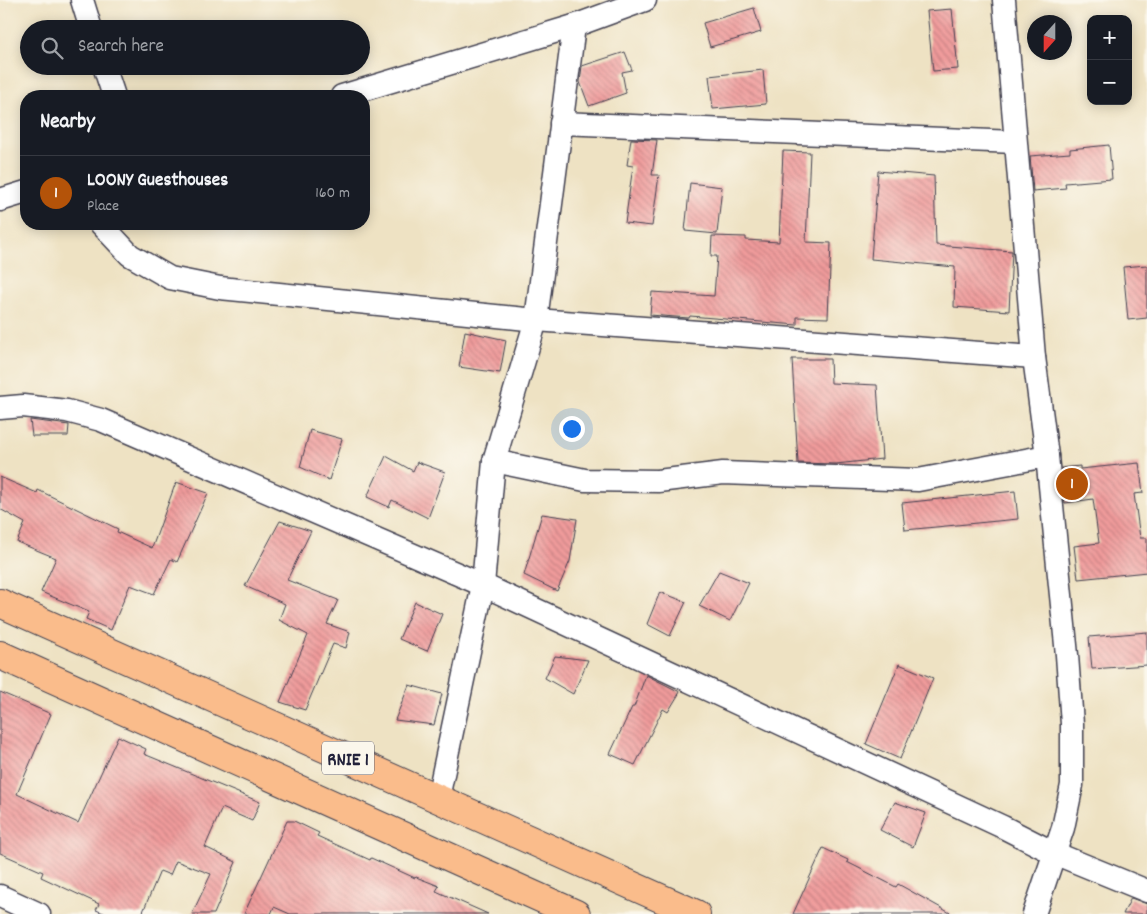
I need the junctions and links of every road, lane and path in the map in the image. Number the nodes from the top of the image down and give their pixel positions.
1 (82, 0) edge
2 (645, 0) edge
3 (1004, 0) edge
4 (88, 20) edge
5 (574, 26) junction
6 (107, 75) edge
7 (112, 90) edge
8 (362, 90) edge
9 (561, 123) junction
10 (1015, 142) junction
11 (20, 194) edge
12 (0, 200) edge
13 (107, 230) edge
14 (536, 320) junction
15 (1034, 358) junction
16 (0, 408) edge
17 (1047, 456) junction
18 (494, 460) junction
19 (483, 585) junction
20 (0, 603) edge
21 (0, 655) edge
22 (438, 798) junction
23 (1054, 852) junction
24 (1147, 891) edge
25 (0, 896) edge
26 (38, 914) edge
27 (576, 914) edge
28 (696, 914) edge
29 (1034, 914) edge

1 - 4 street
2 - 5 street
3 - 10 street
5 - 8 street
5 - 9 street
6 - 7 street
9 - 10 street
9 - 14 street
10 - 15 street
11 - 12 street
13 - 14 street
14 - 15 street
14 - 18 street
15 - 17 street
16 - 19 street
17 - 18 street
17 - 23 street
18 - 19 street
19 - 22 street
19 - 23 street
20 - 22 highway, RNIE 1
21 - 27 highway, RNIE 1
22 - 28 highway, RNIE 1
23 - 24 street
23 - 29 street
25 - 26 street

